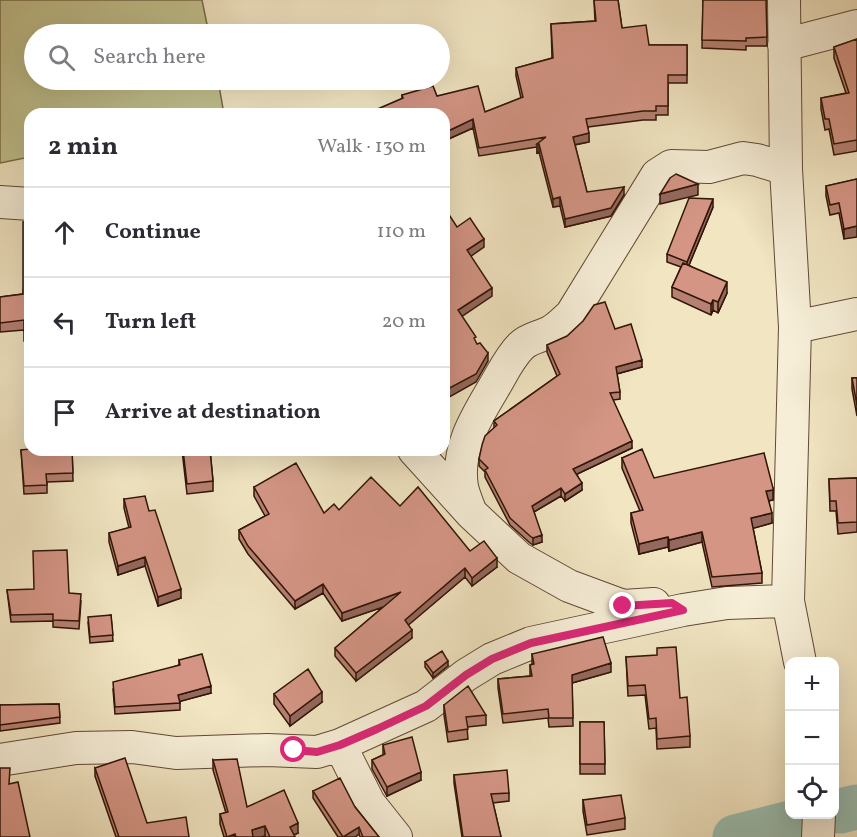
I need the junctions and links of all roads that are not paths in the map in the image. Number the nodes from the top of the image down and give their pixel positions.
1 (784, 0) edge
2 (857, 26) edge
3 (784, 45) junction
4 (786, 169) junction
5 (0, 202) edge
6 (24, 204) edge
7 (857, 314) edge
8 (795, 327) junction
9 (419, 456) edge
10 (471, 513) junction
11 (788, 601) junction
12 (683, 610) junction
13 (799, 657) edge
14 (340, 745) junction
15 (0, 760) edge
16 (819, 819) edge
17 (396, 837) edge
18 (818, 837) edge

1 - 3 street
2 - 3 street
3 - 4 street
4 - 8 street
4 - 10 street
5 - 6 street
7 - 8 street
8 - 11 street
9 - 10 street
10 - 12 street
11 - 12 street
11 - 13 street
12 - 14 street
14 - 15 street
14 - 17 street
16 - 18 street

